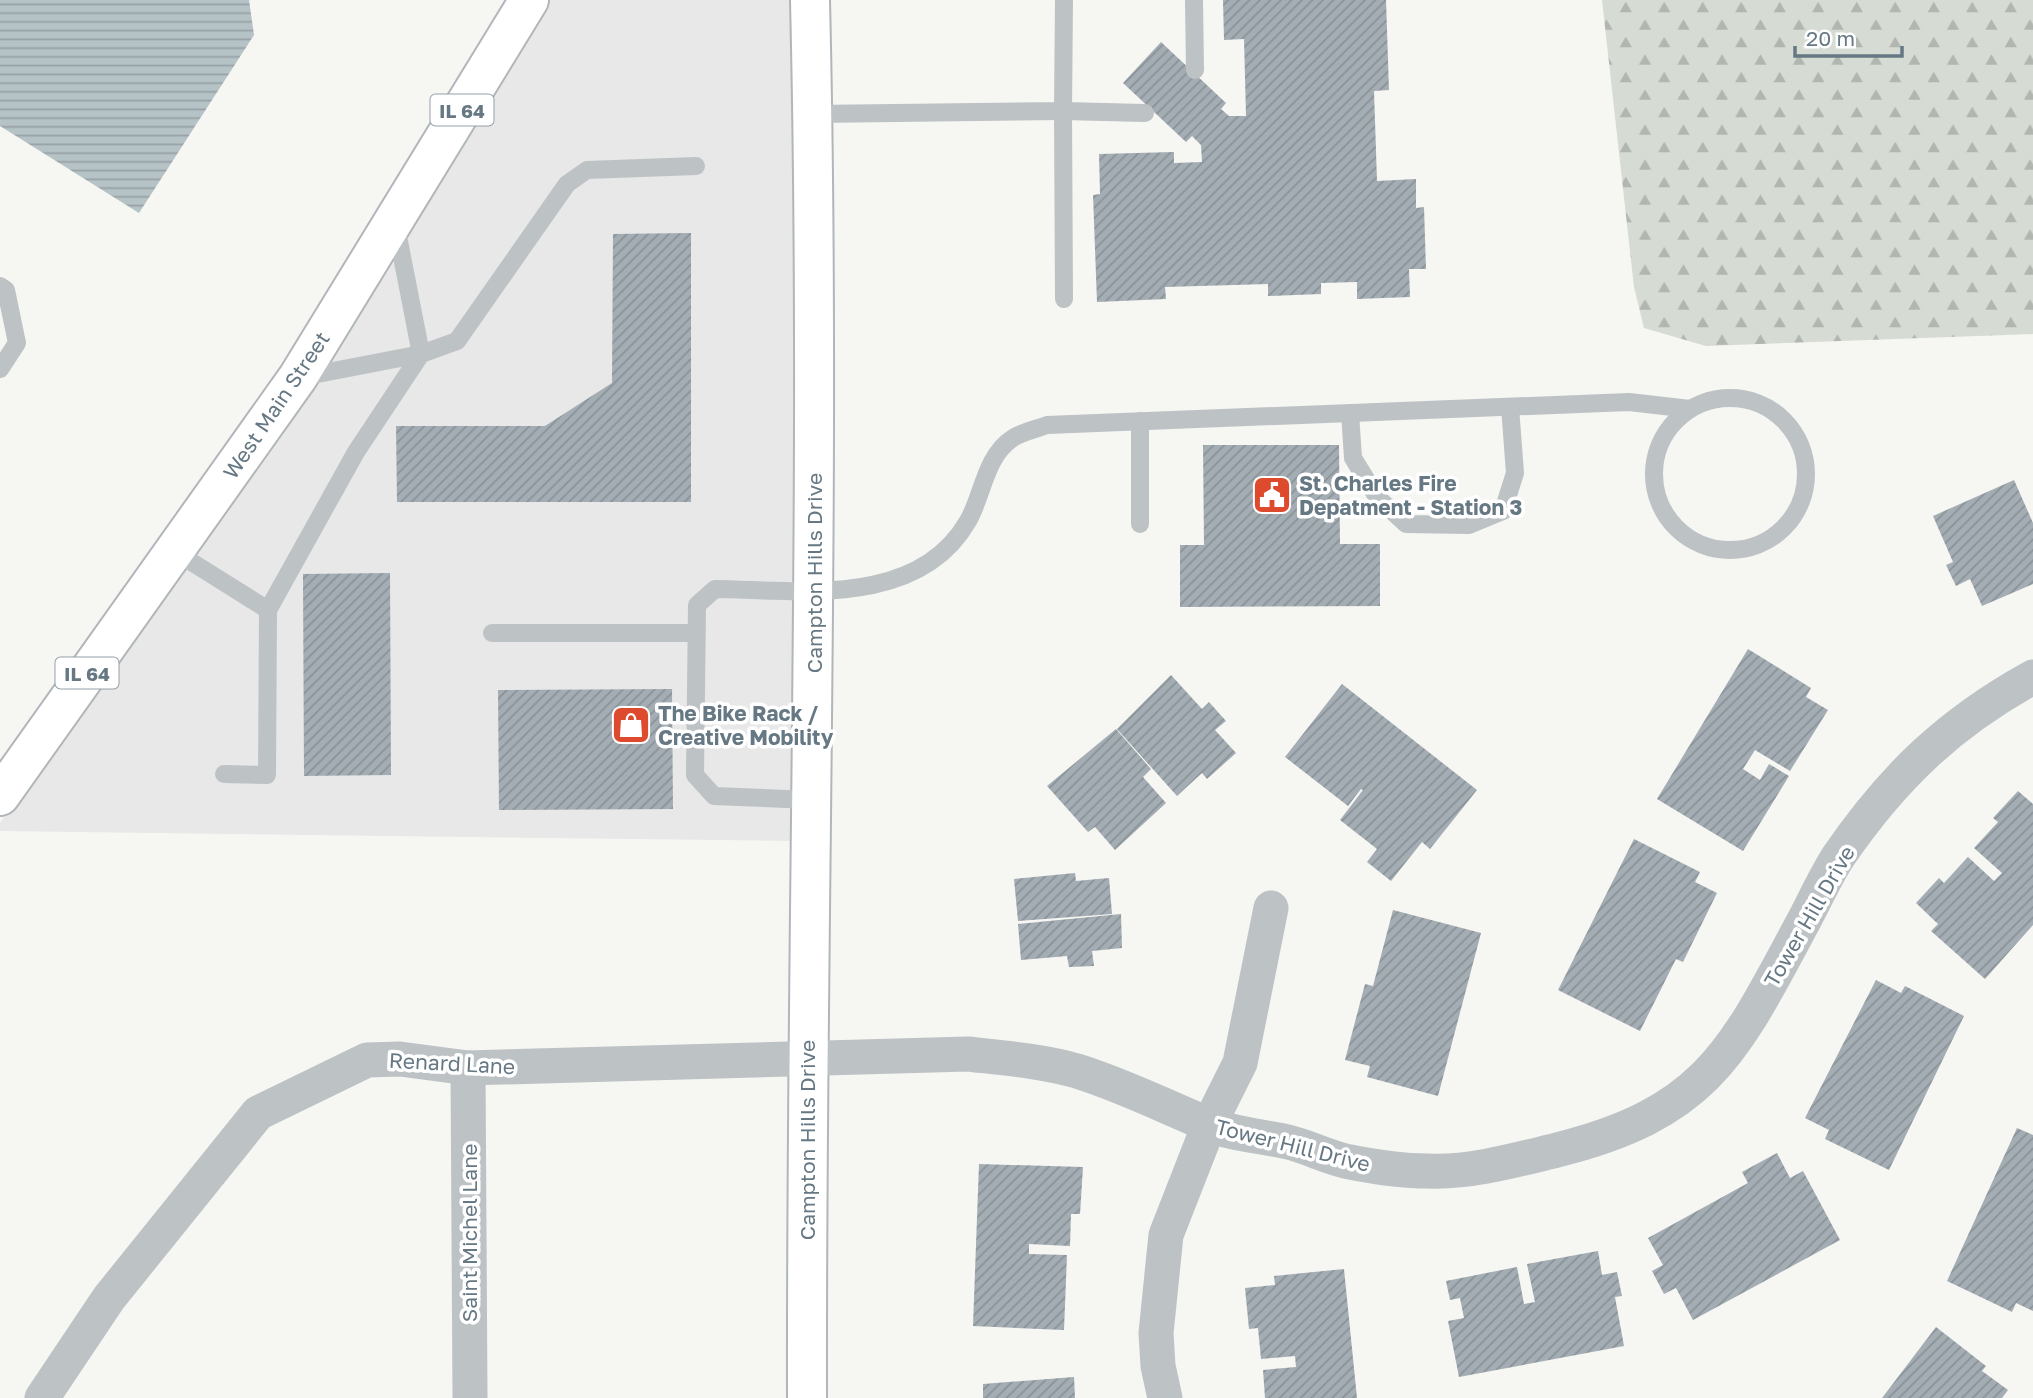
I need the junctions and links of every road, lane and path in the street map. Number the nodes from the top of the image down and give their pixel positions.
1 (529, 0) edge
2 (810, 0) edge
3 (1064, 0) edge
4 (1194, 0) edge
5 (1195, 70) dead end
6 (1063, 111) junction
7 (1145, 113) dead end
8 (813, 114) junction
9 (696, 166) dead end
10 (394, 220) junction
11 (0, 286) edge
12 (1064, 299) dead end
13 (421, 354) junction
14 (0, 369) edge
15 (298, 377) junction
16 (1510, 407) junction
17 (1690, 409) junction
18 (1350, 413) junction
19 (1140, 421) junction
20 (1140, 524) dead end
21 (174, 551) junction
22 (813, 590) junction
23 (268, 610) junction
24 (492, 633) dead end
25 (696, 633) junction
26 (2033, 677) edge
27 (224, 774) dead end
28 (0, 796) edge
29 (812, 800) junction
30 (1271, 908) dead end
31 (806, 1057) junction
32 (468, 1068) junction
33 (1209, 1125) junction
34 (42, 1398) edge
35 (470, 1398) edge
36 (807, 1398) edge
37 (1165, 1398) edge

1 - 10 street, West Main Street / IL 64
2 - 8 street, Campton Hills Drive
3 - 6 lane
4 - 5 lane
6 - 7 lane
6 - 8 lane
6 - 12 lane
8 - 22 street, Campton Hills Drive
9 - 13 lane
10 - 13 lane
10 - 15 street, West Main Street / IL 64
11 - 14 lane
13 - 15 lane
13 - 23 lane
15 - 21 street, West Main Street / IL 64
16 - 17 lane
16 - 18 lane
16 - 18 lane
17 - 17 lane
18 - 19 lane
19 - 20 lane
19 - 22 lane
21 - 23 lane
21 - 28 street, West Main Street / IL 64
22 - 25 lane
22 - 29 street, Campton Hills Drive
23 - 27 lane
24 - 25 lane
25 - 29 lane
26 - 33 street, Tower Hill Drive
29 - 31 street, Campton Hills Drive
30 - 33 street
31 - 32 street, Renard Lane
31 - 33 street, Tower Hill Drive
31 - 36 street, Campton Hills Drive
32 - 34 street, Renard Lane
32 - 35 street, Saint Michel Lane
33 - 37 street

